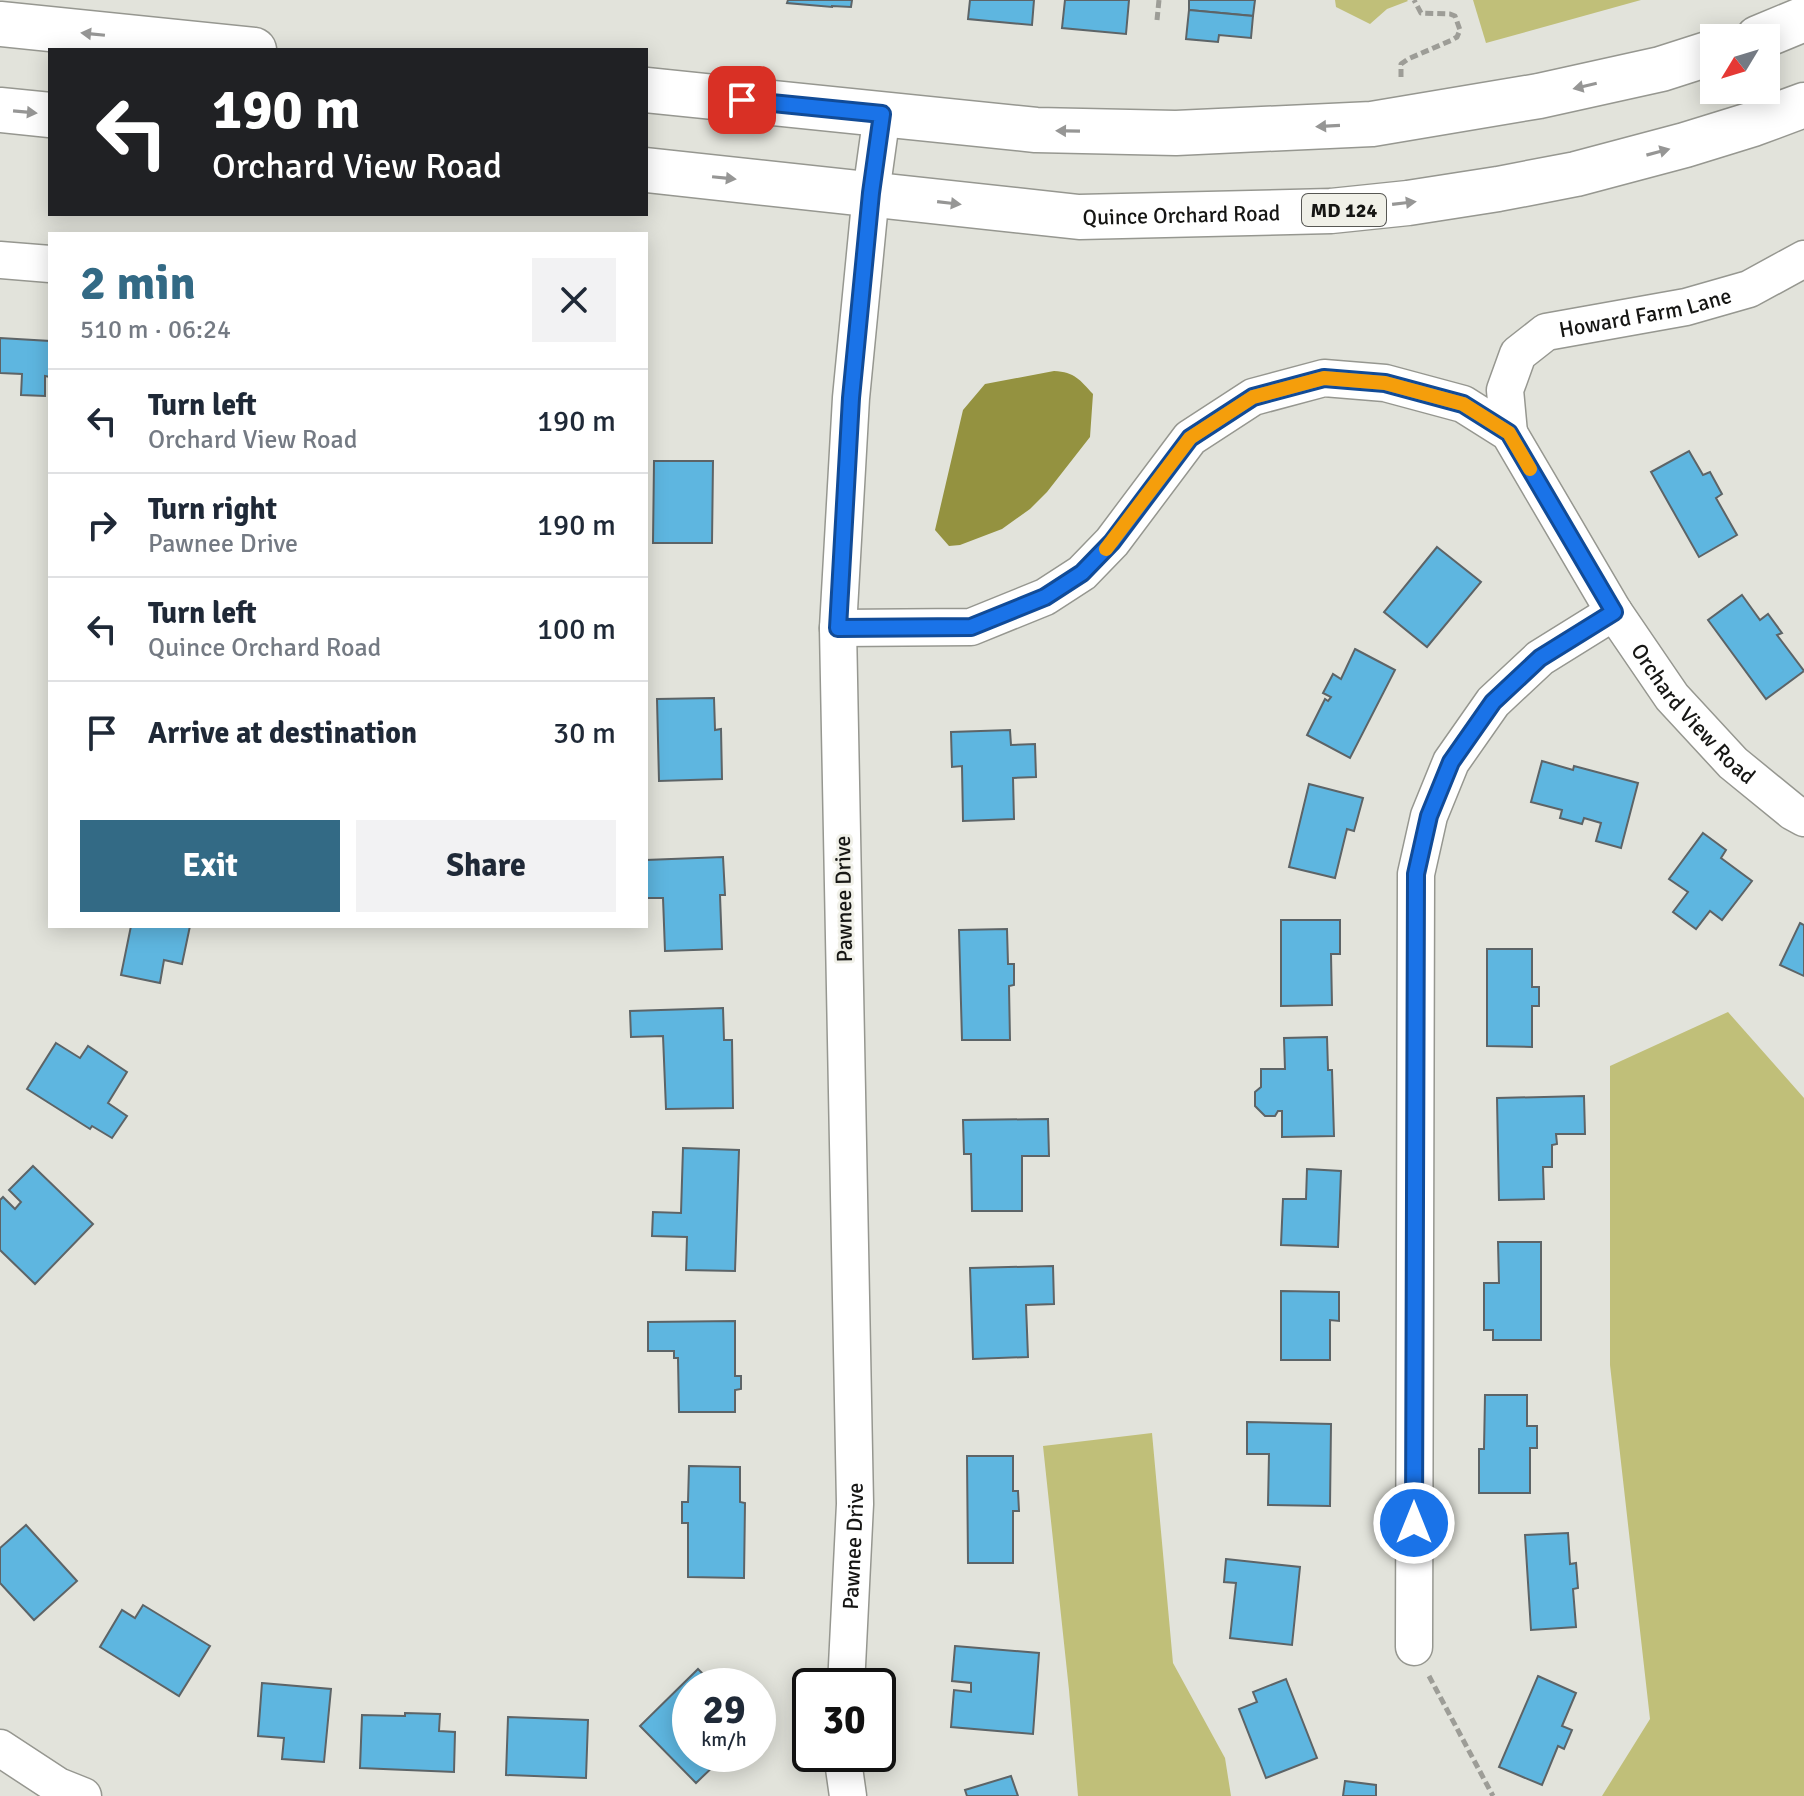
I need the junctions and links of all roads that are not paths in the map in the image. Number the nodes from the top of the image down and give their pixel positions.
1 (1804, 19) edge
2 (0, 24) edge
3 (1780, 29) edge
4 (234, 48) edge
5 (1700, 56) edge
6 (648, 90) edge
7 (1804, 105) edge
8 (0, 110) edge
9 (882, 114) junction
10 (48, 115) edge
11 (648, 170) edge
12 (871, 193) junction
13 (1804, 259) edge
14 (0, 260) edge
15 (48, 264) edge
16 (1509, 433) junction
17 (1614, 612) junction
18 (838, 628) junction
19 (1804, 818) edge
20 (1414, 1647) road end
21 (847, 1668) edge
22 (0, 1748) edge
23 (845, 1772) edge
24 (83, 1796) edge
25 (848, 1796) edge

1 - 3 main road
4 -> 2 main road
5 -> 9 main road
6 - 9 main road
12 -> 7 main road, Quince Orchard Road / MD 124
8 -> 10 main road
9 - 12 street, Pawnee Drive
11 -> 12 main road, Quince Orchard Road / MD 124
12 - 18 street, Pawnee Drive
13 - 16 street, Howard Farm Lane
14 - 15 street
16 - 17 street, Orchard View Road
16 - 18 street, Orchard View Road
17 - 19 street, Orchard View Road
17 - 20 street
18 - 21 street, Pawnee Drive
22 - 24 street
23 - 25 street

